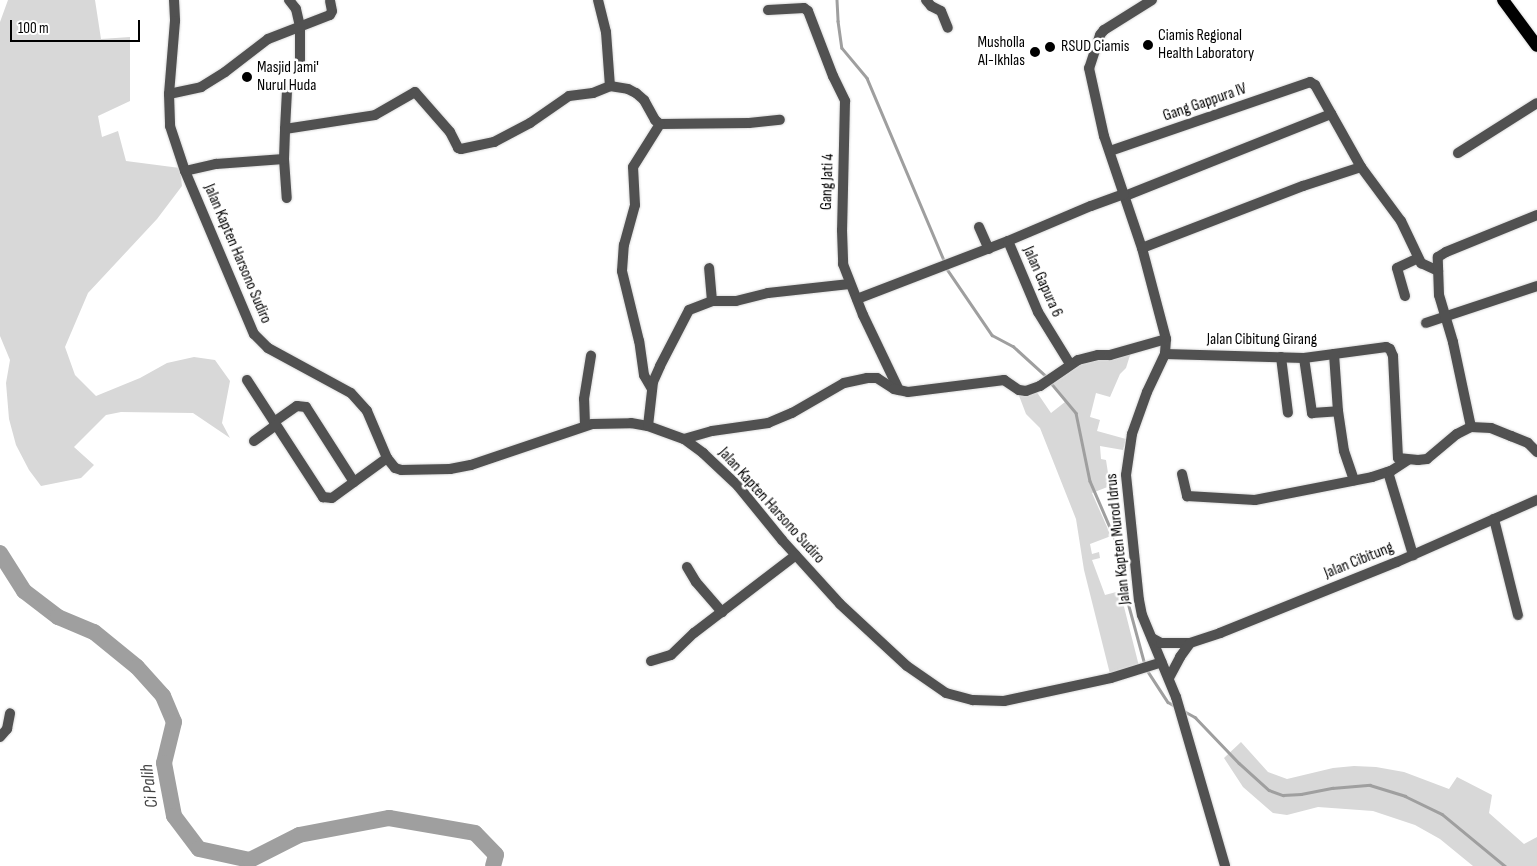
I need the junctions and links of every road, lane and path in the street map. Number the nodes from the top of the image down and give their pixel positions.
1 (174, 0) edge
2 (289, 0) edge
3 (598, 0) edge
4 (926, 0) edge
5 (1152, 0) edge
6 (1503, 0) edge
7 (330, 1) edge
8 (768, 10) dead end
9 (300, 26) junction
10 (948, 28) dead end
11 (1537, 46) edge
12 (300, 60) dead end
13 (610, 86) junction
14 (287, 91) dead end
15 (169, 94) junction
16 (1537, 103) edge
17 (1331, 114) junction
18 (780, 120) dead end
19 (660, 124) junction
20 (285, 129) junction
21 (1110, 151) junction
22 (1458, 154) dead end
23 (284, 159) junction
24 (1362, 167) junction
25 (185, 171) junction
26 (1125, 195) junction
27 (287, 198) dead end
28 (1537, 215) edge
29 (979, 227) dead end
30 (1008, 241) junction
31 (1142, 248) junction
32 (989, 249) junction
33 (1418, 258) junction
34 (710, 268) dead end
35 (1438, 271) junction
36 (850, 284) junction
37 (1537, 286) edge
38 (1405, 296) dead end
39 (857, 300) junction
40 (712, 301) junction
41 (1446, 316) junction
42 (1426, 323) dead end
43 (1166, 339) junction
44 (1165, 354) junction
45 (1334, 354) junction
46 (591, 356) dead end
47 (1281, 357) junction
48 (1304, 358) junction
49 (1070, 364) junction
50 (247, 380) dead end
51 (652, 389) junction
52 (899, 390) junction
53 (1338, 411) junction
54 (1288, 414) dead end
55 (275, 423) junction
56 (586, 425) junction
57 (648, 426) junction
58 (1471, 427) junction
59 (684, 439) junction
60 (254, 441) dead end
61 (1537, 452) edge
62 (387, 458) junction
63 (1408, 460) junction
64 (1388, 472) junction
65 (1182, 474) dead end
66 (1354, 480) junction
67 (354, 482) junction
68 (1537, 500) edge
69 (1494, 519) junction
70 (796, 555) junction
71 (1413, 555) junction
72 (687, 567) dead end
73 (722, 612) junction
74 (1518, 614) dead end
75 (1152, 638) junction
76 (1190, 643) junction
77 (651, 661) dead end
78 (1162, 662) junction
79 (1169, 678) junction
80 (10, 713) dead end
81 (0, 737) edge
82 (1225, 866) edge

1 - 15 street, Jalan Kapten Harsono Sudiro
2 - 9 street
3 - 13 street
4 - 10 street
5 - 21 street, Jalan Kapten Murod Idrus
6 - 11 main road
7 - 9 street
8 - 36 street, Gang Jati 4
9 - 12 street
9 - 15 street
13 - 19 street
13 - 20 street
14 - 20 street
15 - 25 street, Jalan Kapten Harsono Sudiro
16 - 22 street
17 - 21 street, Gang Gappura IV
17 - 24 street
17 - 26 street, Jalan Gapura 6
18 - 19 street
19 - 51 street
20 - 23 street
21 - 26 street, Jalan Kapten Murod Idrus
23 - 25 street
23 - 27 street
24 - 31 street
24 - 33 street
25 - 62 street, Jalan Kapten Harsono Sudiro
26 - 30 street, Jalan Gapura 6
26 - 31 street, Jalan Kapten Murod Idrus
28 - 35 street
29 - 32 street
30 - 32 street
30 - 49 street, Jalan Gapura 6
31 - 43 street, Jalan Kapten Murod Idrus
32 - 39 street
33 - 35 street
33 - 38 street
34 - 40 street
35 - 41 street
36 - 39 street, Gang Jati 4
36 - 40 street
37 - 41 street
39 - 52 street, Gang Jati 4
40 - 51 street
41 - 42 street
41 - 58 street
43 - 44 street, Jalan Kapten Murod Idrus
43 - 49 street
44 - 47 street, Jalan Cibitung Girang
44 - 75 street, Jalan Kapten Murod Idrus
45 - 48 street, Jalan Cibitung Girang
45 - 53 street
45 - 63 street, Jalan Cibitung Girang
46 - 56 street
47 - 48 street, Jalan Cibitung Girang
47 - 54 street
48 - 53 street
49 - 52 street
50 - 55 street
51 - 57 street
52 - 59 street
53 - 66 street
55 - 60 street
55 - 67 street
55 - 67 street
56 - 57 street, Jalan Kapten Harsono Sudiro
56 - 62 street, Jalan Kapten Harsono Sudiro
57 - 59 street, Jalan Kapten Harsono Sudiro
58 - 61 street
58 - 63 street
59 - 70 street, Jalan Kapten Harsono Sudiro
62 - 67 street
63 - 64 street
64 - 66 street
64 - 71 street
65 - 66 street
68 - 69 street, Jalan Cibitung
69 - 71 street, Jalan Cibitung
69 - 74 street
70 - 73 street
70 - 78 street, Jalan Kapten Harsono Sudiro
71 - 76 street, Jalan Cibitung
72 - 73 street
73 - 77 street
75 - 76 street
75 - 78 street, Jalan Kapten Murod Idrus
76 - 79 street
78 - 79 street, Jalan Kapten Murod Idrus
79 - 82 street, Jalan Kapten Murod Idrus
80 - 81 street

